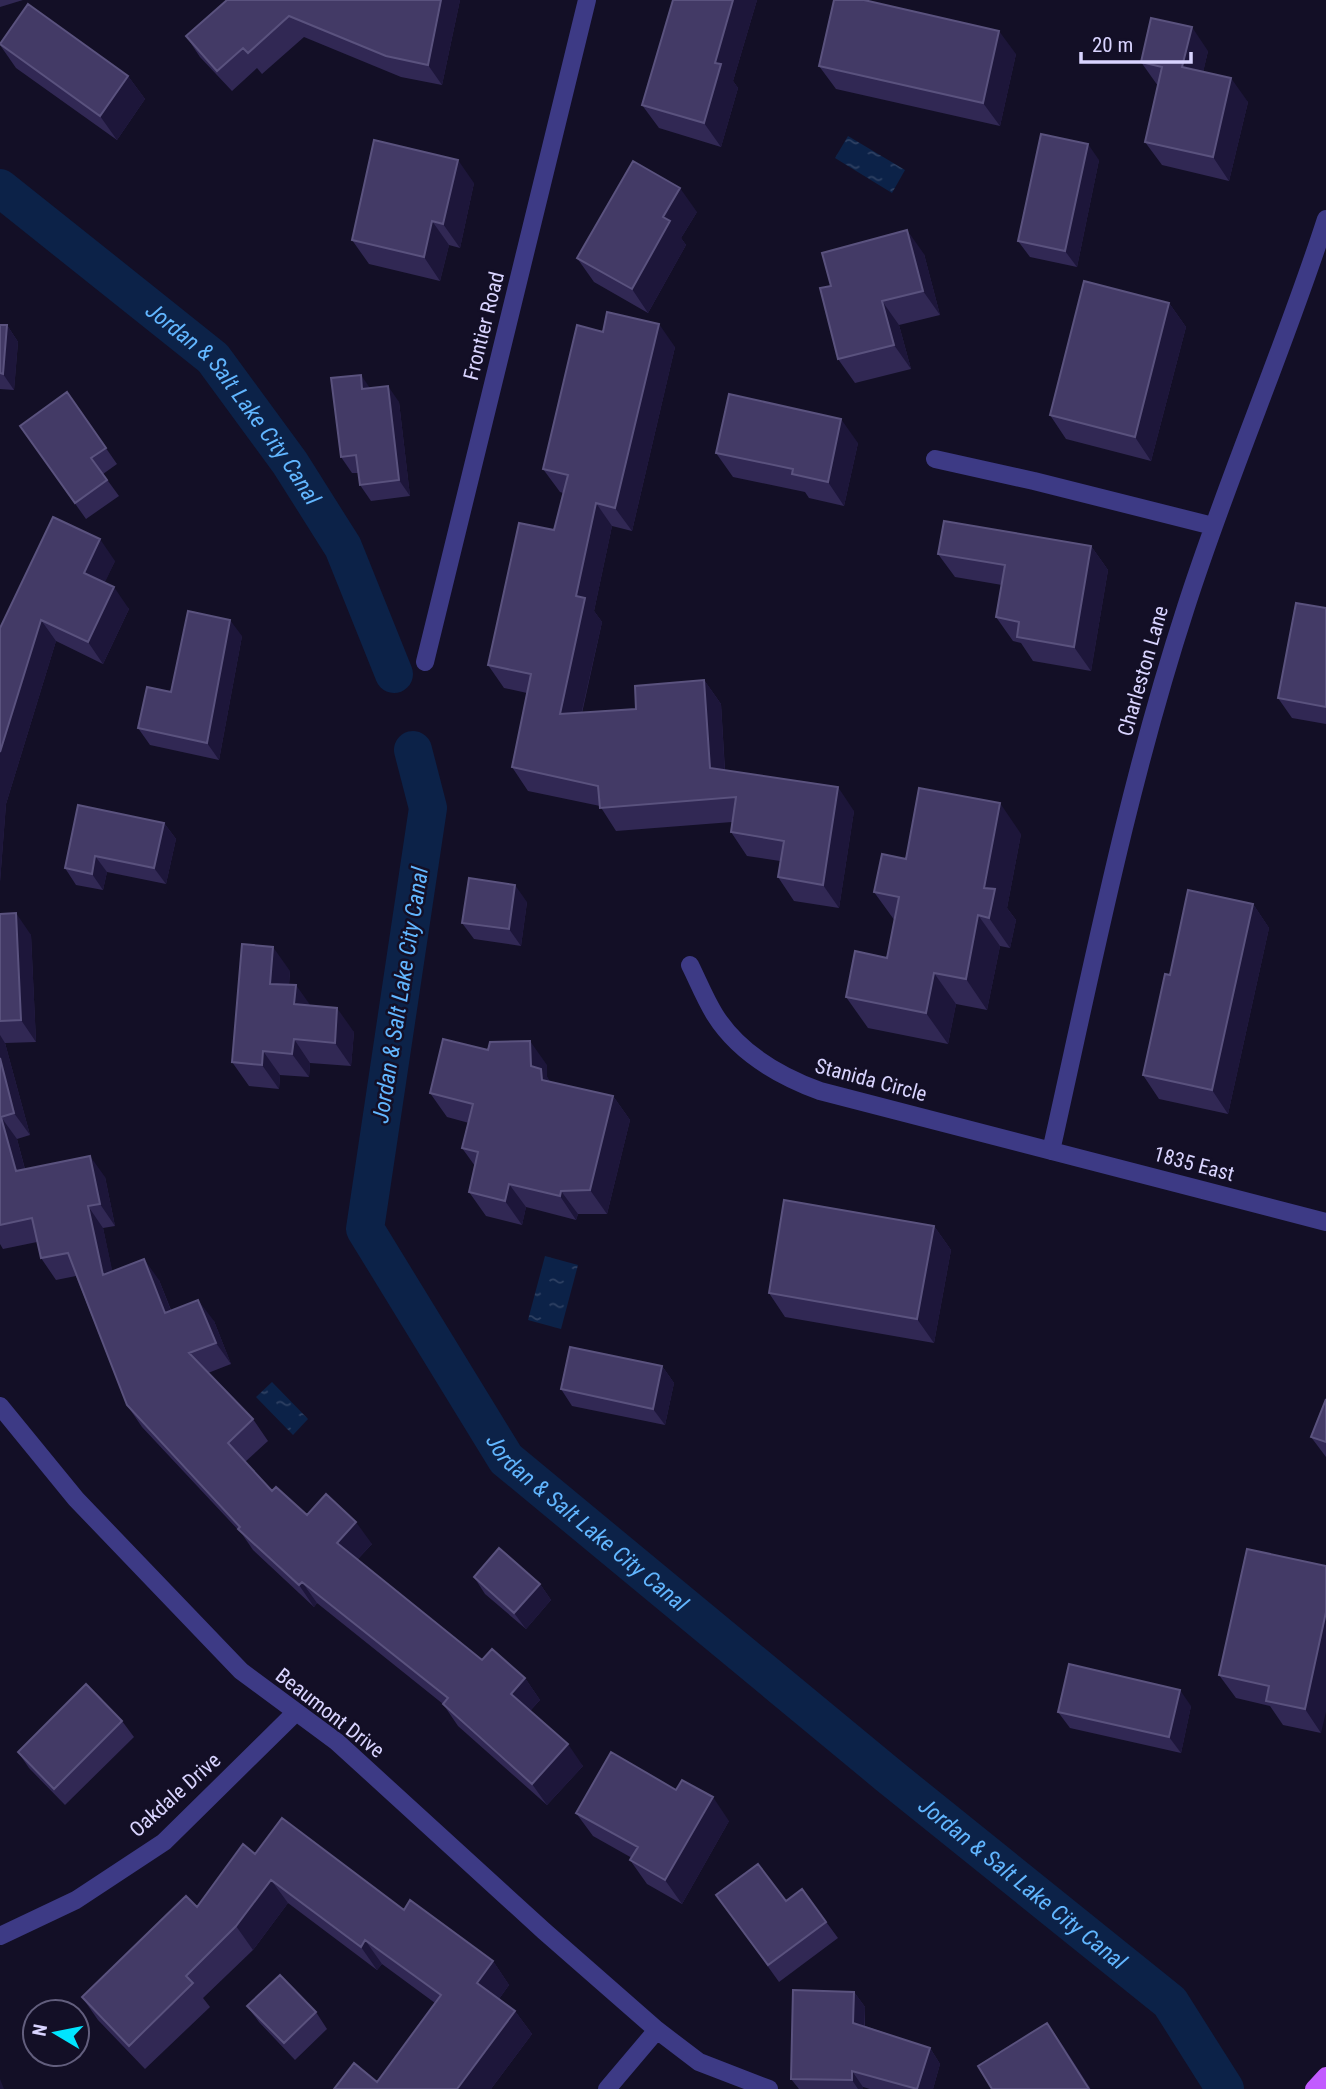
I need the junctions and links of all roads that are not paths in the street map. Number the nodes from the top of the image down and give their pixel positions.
1 (587, 0) edge
2 (1326, 219) edge
3 (935, 459) dead end
4 (1213, 526) junction
5 (425, 662) dead end
6 (690, 965) dead end
7 (1051, 1151) junction
8 (1326, 1222) edge
9 (0, 1406) edge
10 (295, 1713) junction
11 (0, 1936) edge
12 (657, 2030) junction
13 (1326, 2076) edge
14 (607, 2089) edge
15 (769, 2089) edge
16 (1314, 2089) edge

1 - 5 street, Frontier Road
2 - 4 street, Charleston Lane
3 - 4 street
4 - 7 street, Charleston Lane
6 - 7 street, Stanida Circle
7 - 8 street, 1835 East
9 - 10 street, Beaumont Drive
10 - 11 street, Oakdale Drive
10 - 12 street, Beaumont Drive
12 - 14 street
12 - 15 street, Beaumont Drive
13 - 16 main road

